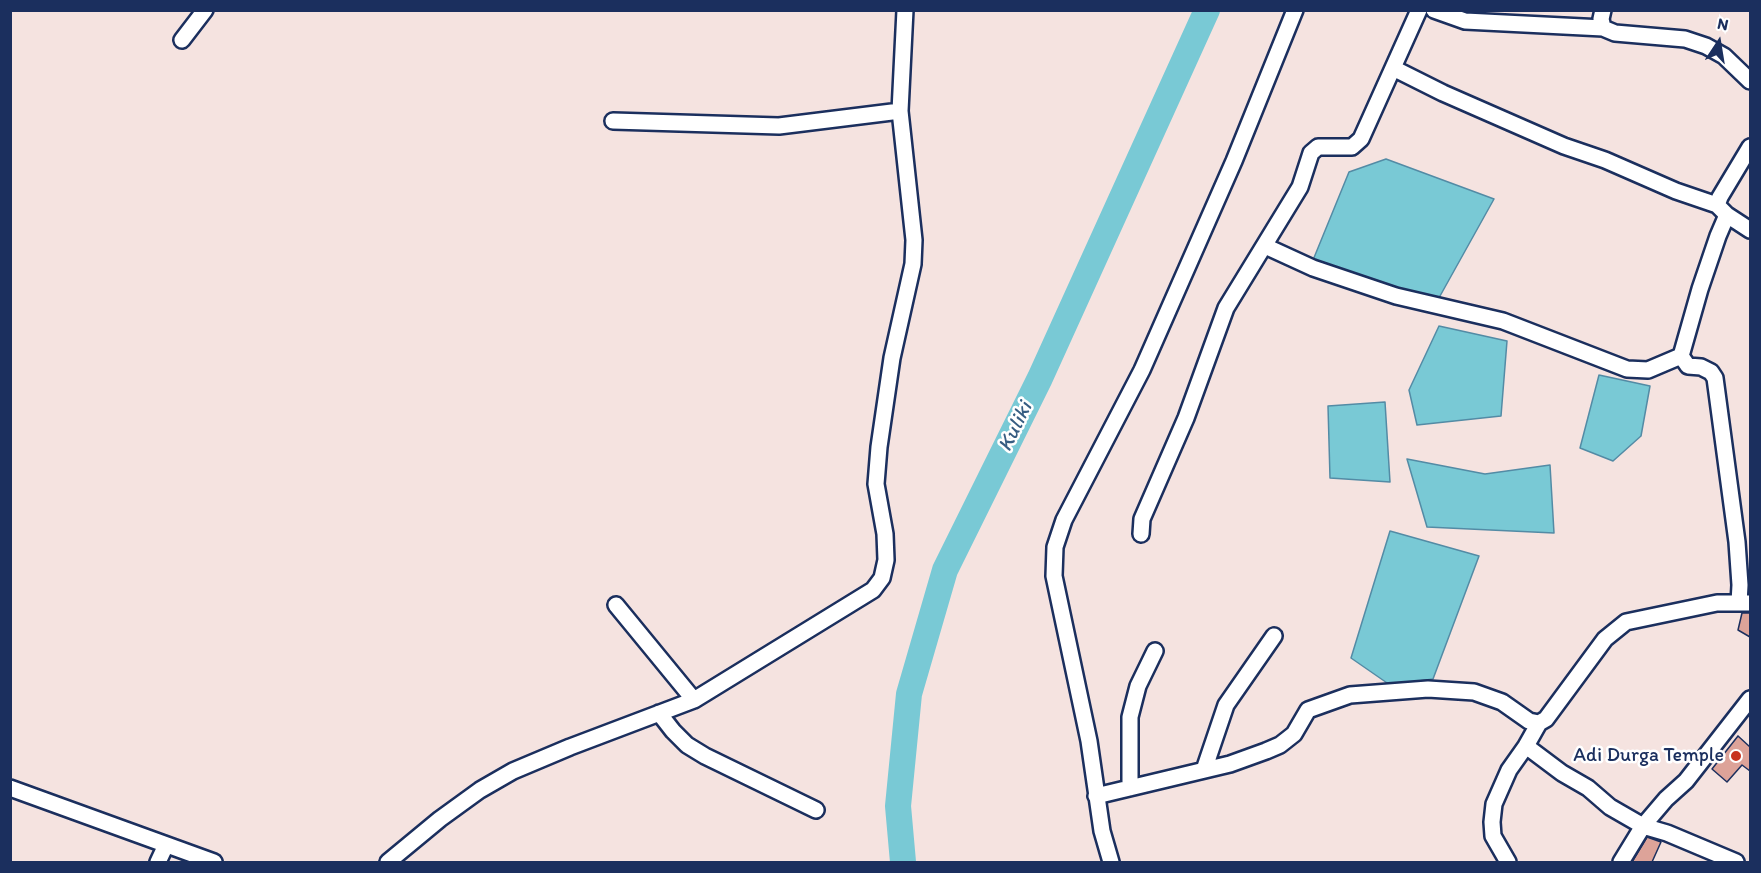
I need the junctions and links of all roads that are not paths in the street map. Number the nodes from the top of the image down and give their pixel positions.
1 (205, 10) edge
2 (905, 10) edge
3 (1295, 10) edge
4 (1419, 10) edge
5 (1434, 10) edge
6 (1603, 10) edge
7 (1603, 28) junction
8 (182, 40) dead end
9 (1393, 68) junction
10 (1750, 81) edge
11 (900, 111) junction
12 (613, 121) dead end
13 (1750, 147) edge
14 (1722, 210) junction
15 (1750, 230) edge
16 (1265, 246) junction
17 (1681, 357) junction
18 (1141, 534) dead end
19 (1745, 603) edge
20 (616, 605) dead end
21 (1274, 636) dead end
22 (1155, 651) dead end
23 (1750, 699) edge
24 (694, 700) junction
25 (659, 713) junction
26 (1539, 723) junction
27 (1526, 746) junction
28 (1204, 770) junction
29 (10, 788) edge
30 (1130, 788) junction
31 (1096, 796) junction
32 (816, 810) dead end
33 (1643, 826) junction
34 (165, 845) junction
35 (158, 862) edge
36 (214, 862) edge
37 (388, 862) edge
38 (1111, 862) edge
39 (1508, 862) edge
40 (1622, 862) edge
41 (1736, 862) edge

1 - 8 street
2 - 11 street
3 - 31 street
4 - 9 street
5 - 7 street
6 - 7 street
7 - 10 street
9 - 14 street
9 - 16 street
11 - 12 street
11 - 24 street
13 - 14 street
14 - 15 street
14 - 17 street
16 - 17 street
16 - 18 street
17 - 19 street
19 - 26 street
20 - 24 street
21 - 28 street
22 - 30 street
23 - 33 street
24 - 25 street
25 - 32 street
25 - 37 street
26 - 27 street
26 - 28 street
27 - 33 street
27 - 39 street
28 - 30 street
29 - 34 street
30 - 31 street
31 - 38 street
33 - 40 street
33 - 41 street
34 - 35 street
34 - 36 street

